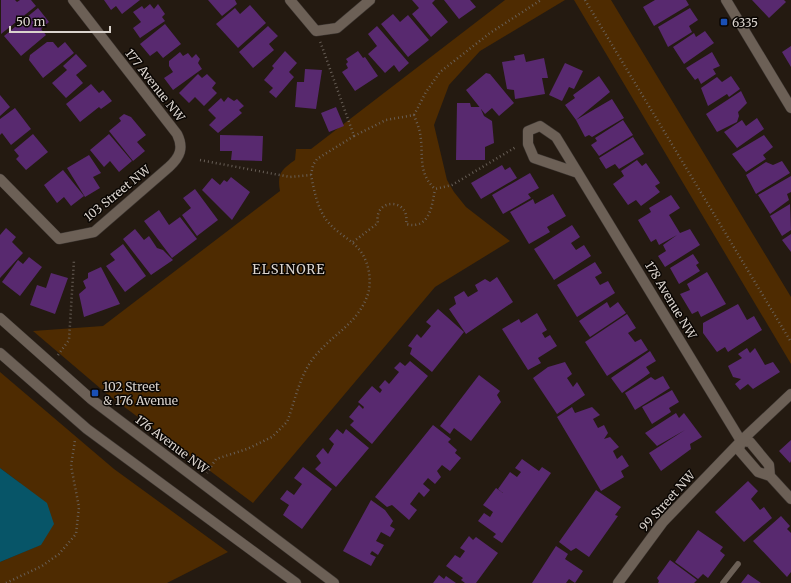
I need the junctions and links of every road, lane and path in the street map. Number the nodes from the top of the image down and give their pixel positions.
1 (73, 0) edge
2 (290, 0) edge
3 (370, 0) edge
4 (541, 0) edge
5 (585, 0) edge
6 (726, 0) edge
7 (316, 31) junction
8 (791, 108) edge
9 (414, 115) junction
10 (354, 136) junction
11 (516, 147) dead end
12 (181, 150) joint
13 (200, 160) dead end
14 (578, 173) junction
15 (311, 175) junction
16 (0, 179) edge
17 (435, 189) junction
18 (353, 242) junction
19 (74, 260) dead end
20 (0, 318) edge
21 (791, 342) edge
22 (0, 354) edge
23 (58, 355) dead end
24 (791, 394) edge
25 (75, 440) dead end
26 (741, 441) junction
27 (207, 472) dead end
28 (791, 499) edge
29 (738, 564) dead end
30 (6, 583) edge
31 (296, 583) edge
32 (334, 583) edge
33 (618, 583) edge
34 (723, 583) edge

1 - 12 street, 177 Avenue NW
2 - 7 street
3 - 7 street
4 - 9 path
5 - 21 path
6 - 8 street
7 - 10 path
9 - 10 path
9 - 17 path
10 - 15 path
11 - 17 path
12 - 16 street, 103 Street NW
13 - 15 path
14 - 14 street, 178 Avenue NW
14 - 26 street, 178 Avenue NW
15 - 18 path
17 - 18 path
18 - 27 path
19 - 23 path
20 - 32 street, 176 Avenue NW
22 - 31 street
24 - 26 street, 99 Street NW
25 - 30 path
26 - 28 street
26 - 33 street, 99 Street NW
29 - 34 lane

